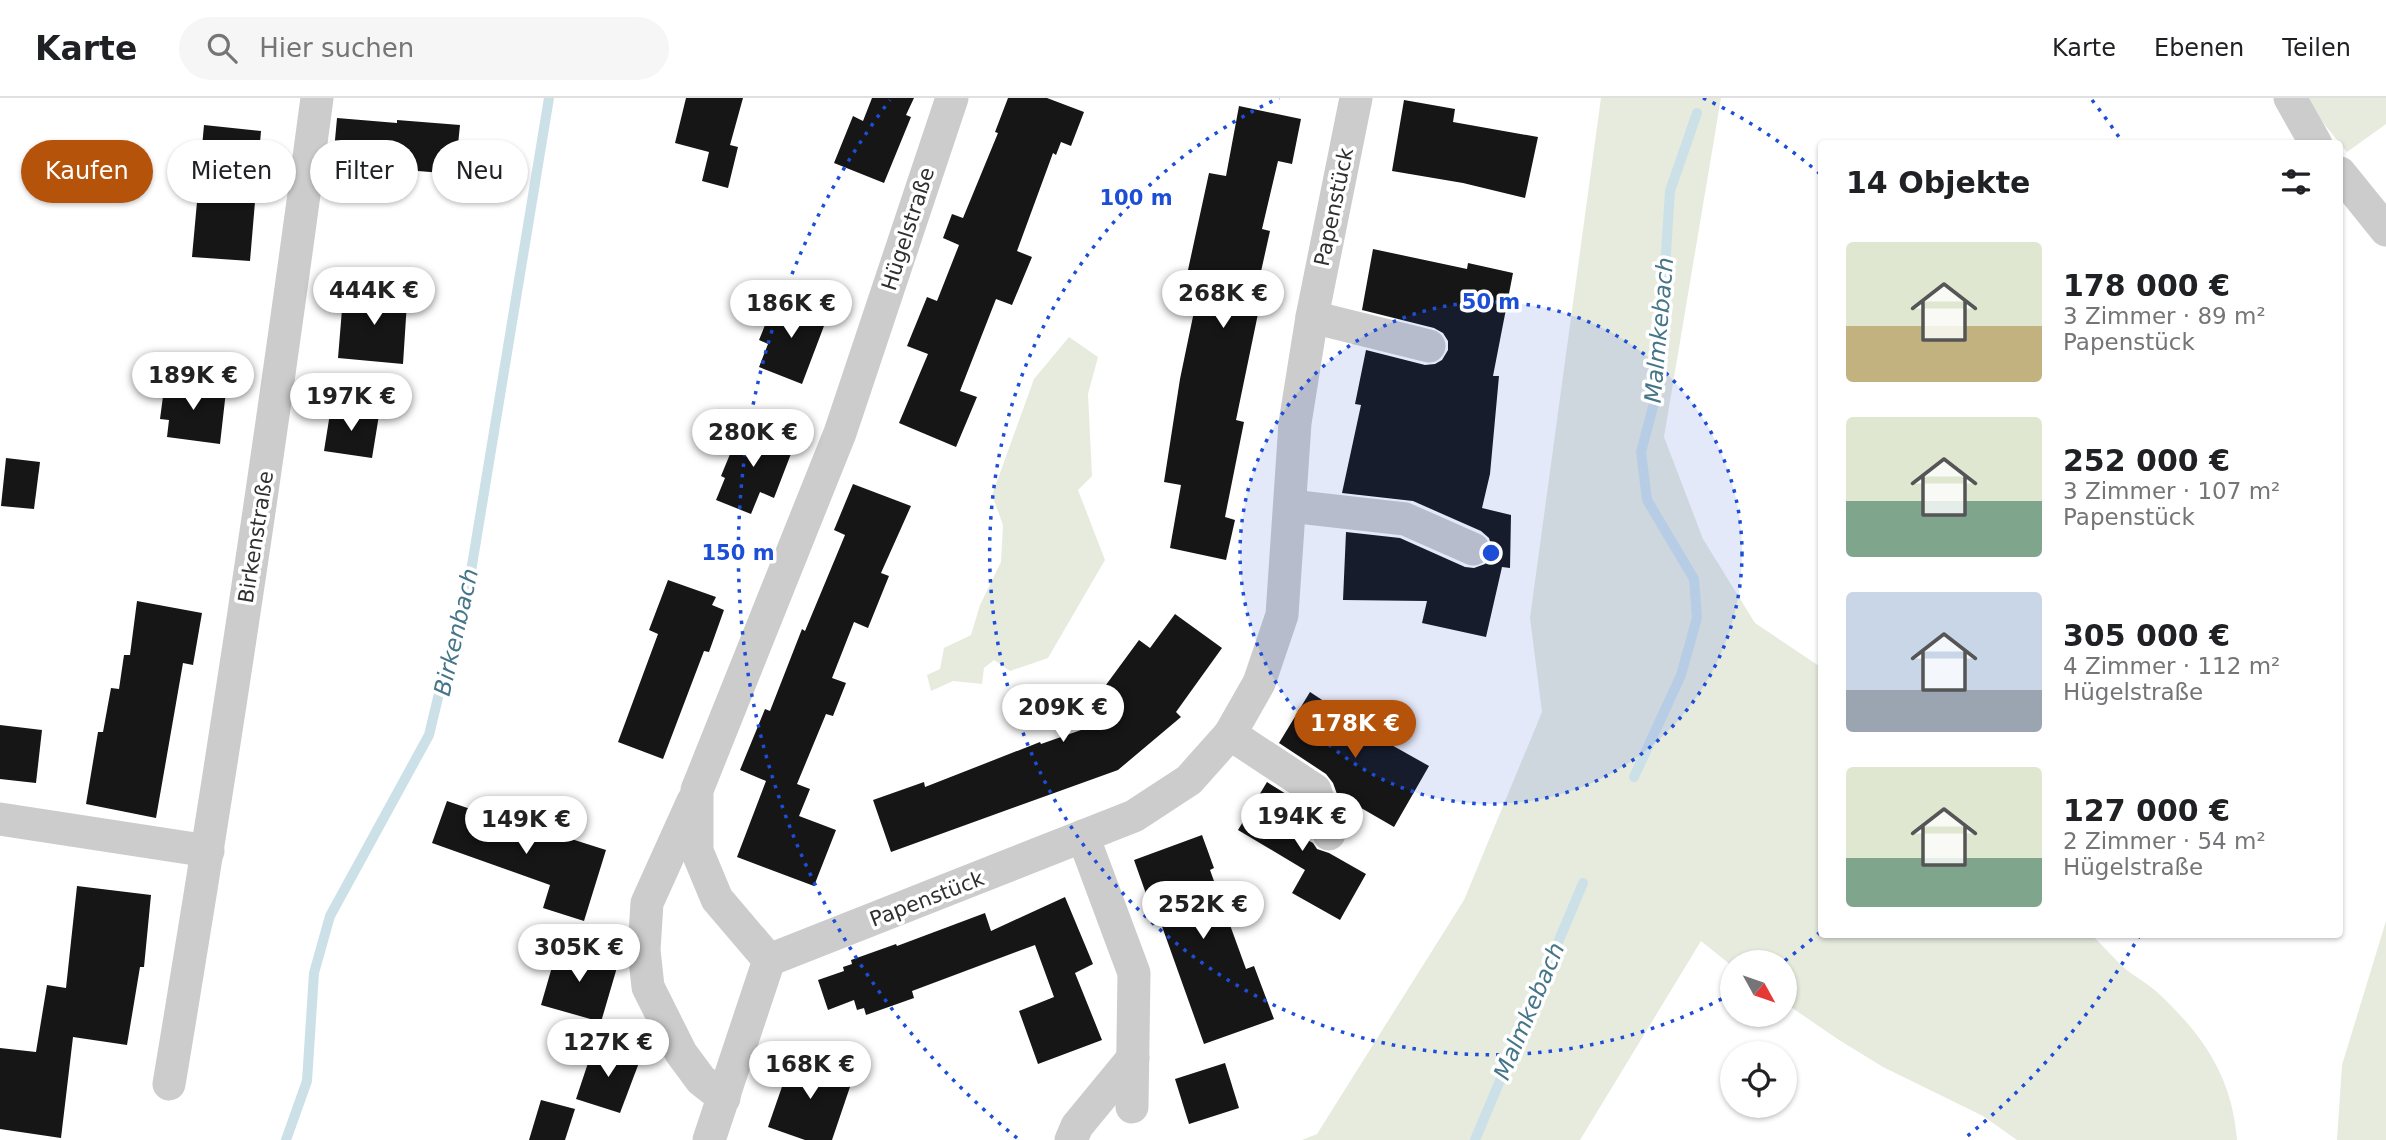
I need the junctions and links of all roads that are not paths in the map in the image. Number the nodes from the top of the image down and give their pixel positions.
1 (317, 98) edge
2 (952, 98) edge
3 (1356, 98) edge
4 (2290, 98) edge
5 (2314, 140) edge
6 (2343, 177) edge
7 (2386, 230) edge
8 (1312, 317) junction
9 (1429, 346) dead end
10 (1290, 506) junction
11 (1473, 549) dead end
12 (1230, 734) junction
13 (697, 790) junction
14 (0, 819) edge
15 (1329, 834) dead end
16 (1083, 836) junction
17 (208, 851) junction
18 (769, 960) junction
19 (1133, 1058) junction
20 (169, 1084) dead end
21 (724, 1098) junction
22 (1132, 1107) dead end
23 (709, 1140) edge
24 (1071, 1140) edge

1 - 17 street, Birkenstraße
2 - 13 street, Hügelstraße
3 - 8 street, Papenstück
4 - 5 street
6 - 7 street
8 - 9 street
8 - 10 street, Papenstück
10 - 11 street
10 - 12 street, Papenstück
12 - 15 street
12 - 16 street, Papenstück
13 - 18 street, Hügelstraße
13 - 21 street, Hügelstraße
14 - 17 street
16 - 18 street, Papenstück
16 - 19 street
17 - 20 street, Birkenstraße
18 - 21 street
19 - 22 street
19 - 24 street
21 - 23 street

